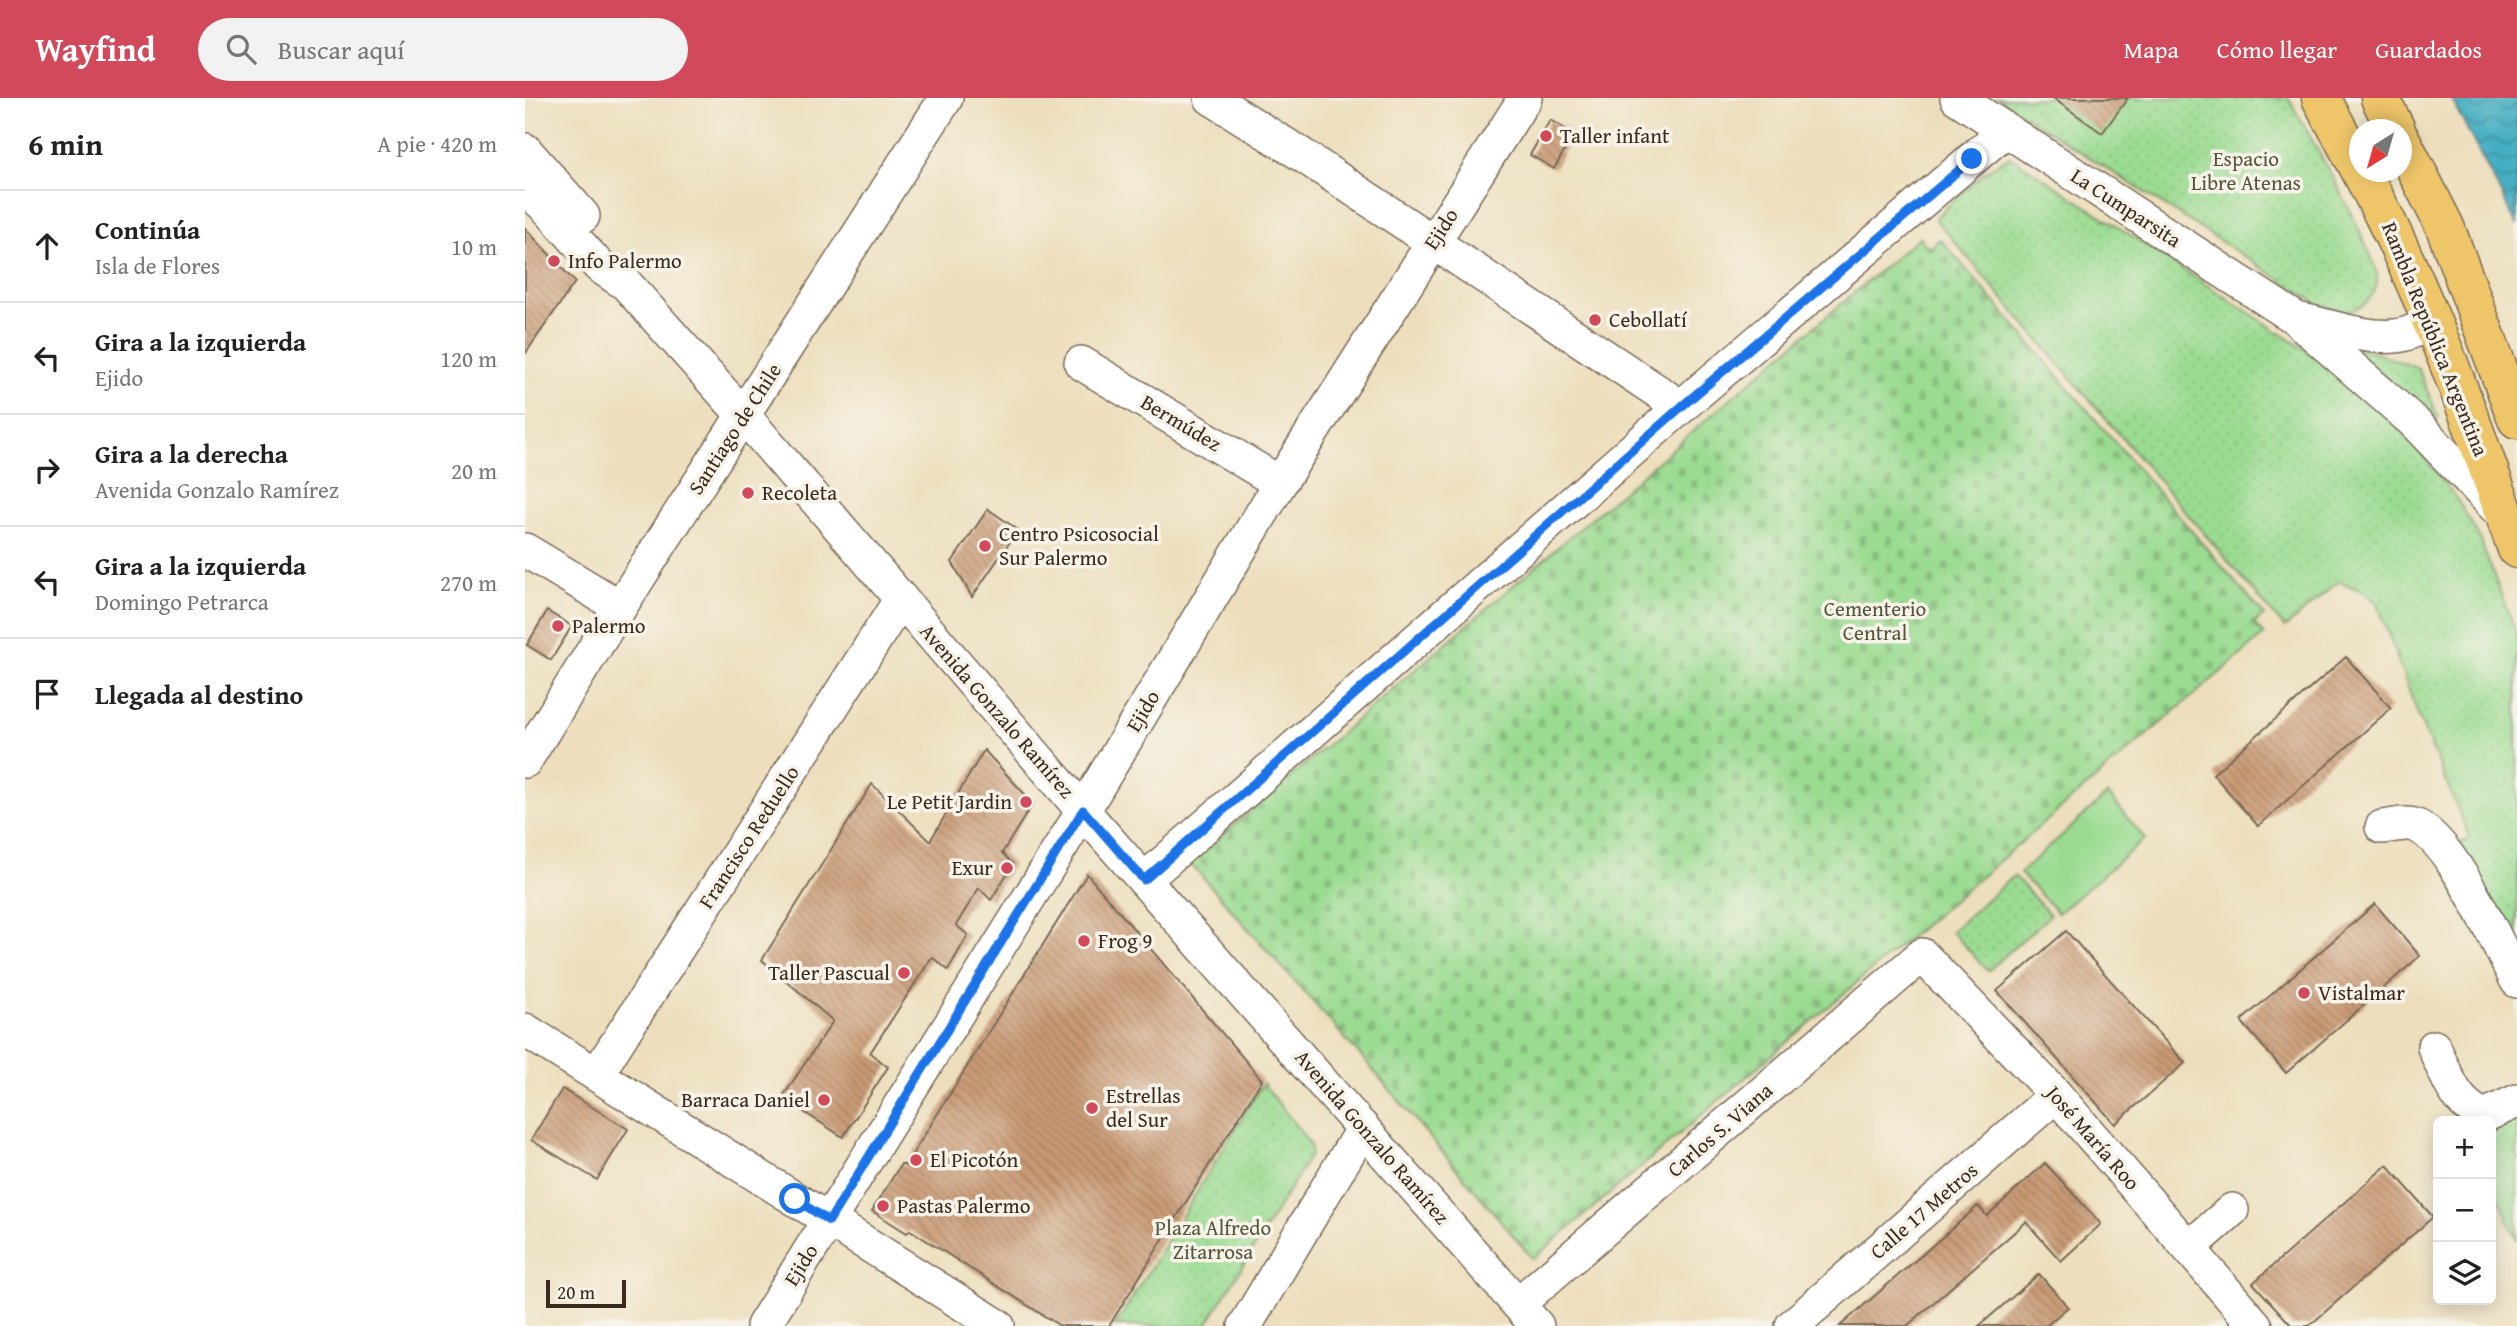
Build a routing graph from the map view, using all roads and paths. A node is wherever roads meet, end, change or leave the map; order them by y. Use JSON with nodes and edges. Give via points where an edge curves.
{"nodes":[{"id":1,"x":946,"y":98,"type":"edge"},
{"id":2,"x":1211,"y":98,"type":"edge"},
{"id":3,"x":1525,"y":98,"type":"edge"},
{"id":4,"x":1957,"y":98,"type":"edge"},
{"id":5,"x":2321,"y":98,"type":"edge"},
{"id":6,"x":2380,"y":98,"type":"edge"},
{"id":7,"x":2390,"y":119,"type":"edge"},
{"id":8,"x":2006,"y":130,"type":"junction"},
{"id":9,"x":525,"y":150,"type":"edge"},
{"id":10,"x":2349,"y":150,"type":"edge"},
{"id":11,"x":2412,"y":160,"type":"edge"},
{"id":12,"x":2366,"y":182,"type":"edge"},
{"id":13,"x":525,"y":188,"type":"edge"},
{"id":14,"x":1433,"y":241,"type":"junction"},
{"id":15,"x":626,"y":285,"type":"junction"},
{"id":16,"x":2295,"y":318,"type":"junction"},
{"id":17,"x":2431,"y":321,"type":"junction"},
{"id":18,"x":1081,"y":363,"type":"dead end"},
{"id":19,"x":1681,"y":407,"type":"junction"},
{"id":20,"x":744,"y":416,"type":"junction"},
{"id":21,"x":2517,"y":419,"type":"edge"},
{"id":22,"x":1280,"y":484,"type":"junction"},
{"id":23,"x":2511,"y":533,"type":"edge"},
{"id":24,"x":525,"y":550,"type":"edge"},
{"id":25,"x":901,"y":599,"type":"junction"},
{"id":26,"x":619,"y":607,"type":"junction"},
{"id":27,"x":525,"y":761,"type":"edge"},
{"id":28,"x":1083,"y":810,"type":"junction"},
{"id":29,"x":2382,"y":827,"type":"dead end"},
{"id":30,"x":1144,"y":880,"type":"junction"},
{"id":31,"x":1922,"y":956,"type":"joint"},
{"id":32,"x":2517,"y":981,"type":"edge"},
{"id":33,"x":525,"y":1030,"type":"edge"},
{"id":34,"x":2434,"y":1047,"type":"dead end"},
{"id":35,"x":597,"y":1074,"type":"junction"},
{"id":36,"x":2056,"y":1095,"type":"junction"},
{"id":37,"x":2517,"y":1101,"type":"edge"},
{"id":38,"x":1363,"y":1128,"type":"junction"},
{"id":39,"x":2232,"y":1210,"type":"dead end"},
{"id":40,"x":829,"y":1221,"type":"junction"},
{"id":41,"x":2189,"y":1248,"type":"junction"},
{"id":42,"x":1527,"y":1315,"type":"edge"},
{"id":43,"x":763,"y":1326,"type":"edge"},
{"id":44,"x":997,"y":1326,"type":"edge"},
{"id":45,"x":1245,"y":1326,"type":"edge"},
{"id":46,"x":1792,"y":1326,"type":"edge"},
{"id":47,"x":2256,"y":1326,"type":"edge"}],
"edges":[{"from":1,"to":20,"type":"street","name":"Santiago de Chile"},
{"from":2,"to":14,"type":"street"},
{"from":3,"to":14,"type":"street","name":"Ejido"},
{"from":4,"to":8,"type":"street","name":"La Cumparsita"},
{"from":5,"to":10,"type":"main road","name":"Rambla República Argentina"},
{"from":6,"to":7,"type":"main road"},
{"from":8,"to":16,"type":"street","name":"La Cumparsita"},
{"from":8,"to":19,"type":"street"},
{"from":9,"to":15,"type":"street","name":"Avenida Gonzalo Ramírez","via":[[616,253]]},
{"from":11,"to":21,"type":"main road","via":[[2445,227]]},
{"from":12,"to":17,"type":"main road","name":"Rambla República Argentina"},
{"from":13,"to":15,"type":"street","name":"Avenida Gonzalo Ramírez","via":[[599,266]]},
{"from":14,"to":19,"type":"street"},
{"from":14,"to":22,"type":"street","name":"Ejido"},
{"from":15,"to":20,"type":"street","name":"Avenida Gonzalo Ramírez"},
{"from":16,"to":17,"type":"street","name":"La Cumparsita","via":[[2396,336]]},
{"from":16,"to":23,"type":"street","name":"La Cumparsita","via":[[2414,422]]},
{"from":17,"to":23,"type":"main road","name":"Rambla República Argentina"},
{"from":18,"to":22,"type":"street","name":"Bermúdez"},
{"from":19,"to":30,"type":"street"},
{"from":20,"to":25,"type":"street","name":"Avenida Gonzalo Ramírez"},
{"from":20,"to":26,"type":"street","name":"Santiago de Chile"},
{"from":22,"to":28,"type":"street","name":"Ejido"},
{"from":24,"to":26,"type":"street"},
{"from":25,"to":28,"type":"street","name":"Avenida Gonzalo Ramírez"},
{"from":25,"to":35,"type":"street","name":"Francisco Reduello"},
{"from":26,"to":27,"type":"street","name":"Santiago de Chile"},
{"from":28,"to":30,"type":"street","name":"Avenida Gonzalo Ramírez"},
{"from":28,"to":40,"type":"street","name":"Ejido"},
{"from":29,"to":32,"type":"street","via":[[2409,824],[2429,833],[2468,886]]},
{"from":30,"to":38,"type":"street","name":"Avenida Gonzalo Ramírez"},
{"from":31,"to":36,"type":"street","name":"José María Roo"},
{"from":31,"to":42,"type":"street","name":"Carlos S. Viana"},
{"from":33,"to":35,"type":"street"},
{"from":34,"to":37,"type":"street","via":[[2459,1099],[2470,1110],[2484,1116]]},
{"from":35,"to":40,"type":"street"},
{"from":36,"to":41,"type":"street","name":"José María Roo"},
{"from":36,"to":46,"type":"street","name":"Calle 17 Metros"},
{"from":38,"to":42,"type":"street","name":"Avenida Gonzalo Ramírez"},
{"from":38,"to":45,"type":"street"},
{"from":39,"to":41,"type":"street"},
{"from":40,"to":43,"type":"street","name":"Ejido"},
{"from":40,"to":44,"type":"street"},
{"from":41,"to":47,"type":"street","name":"José María Roo"}]}
